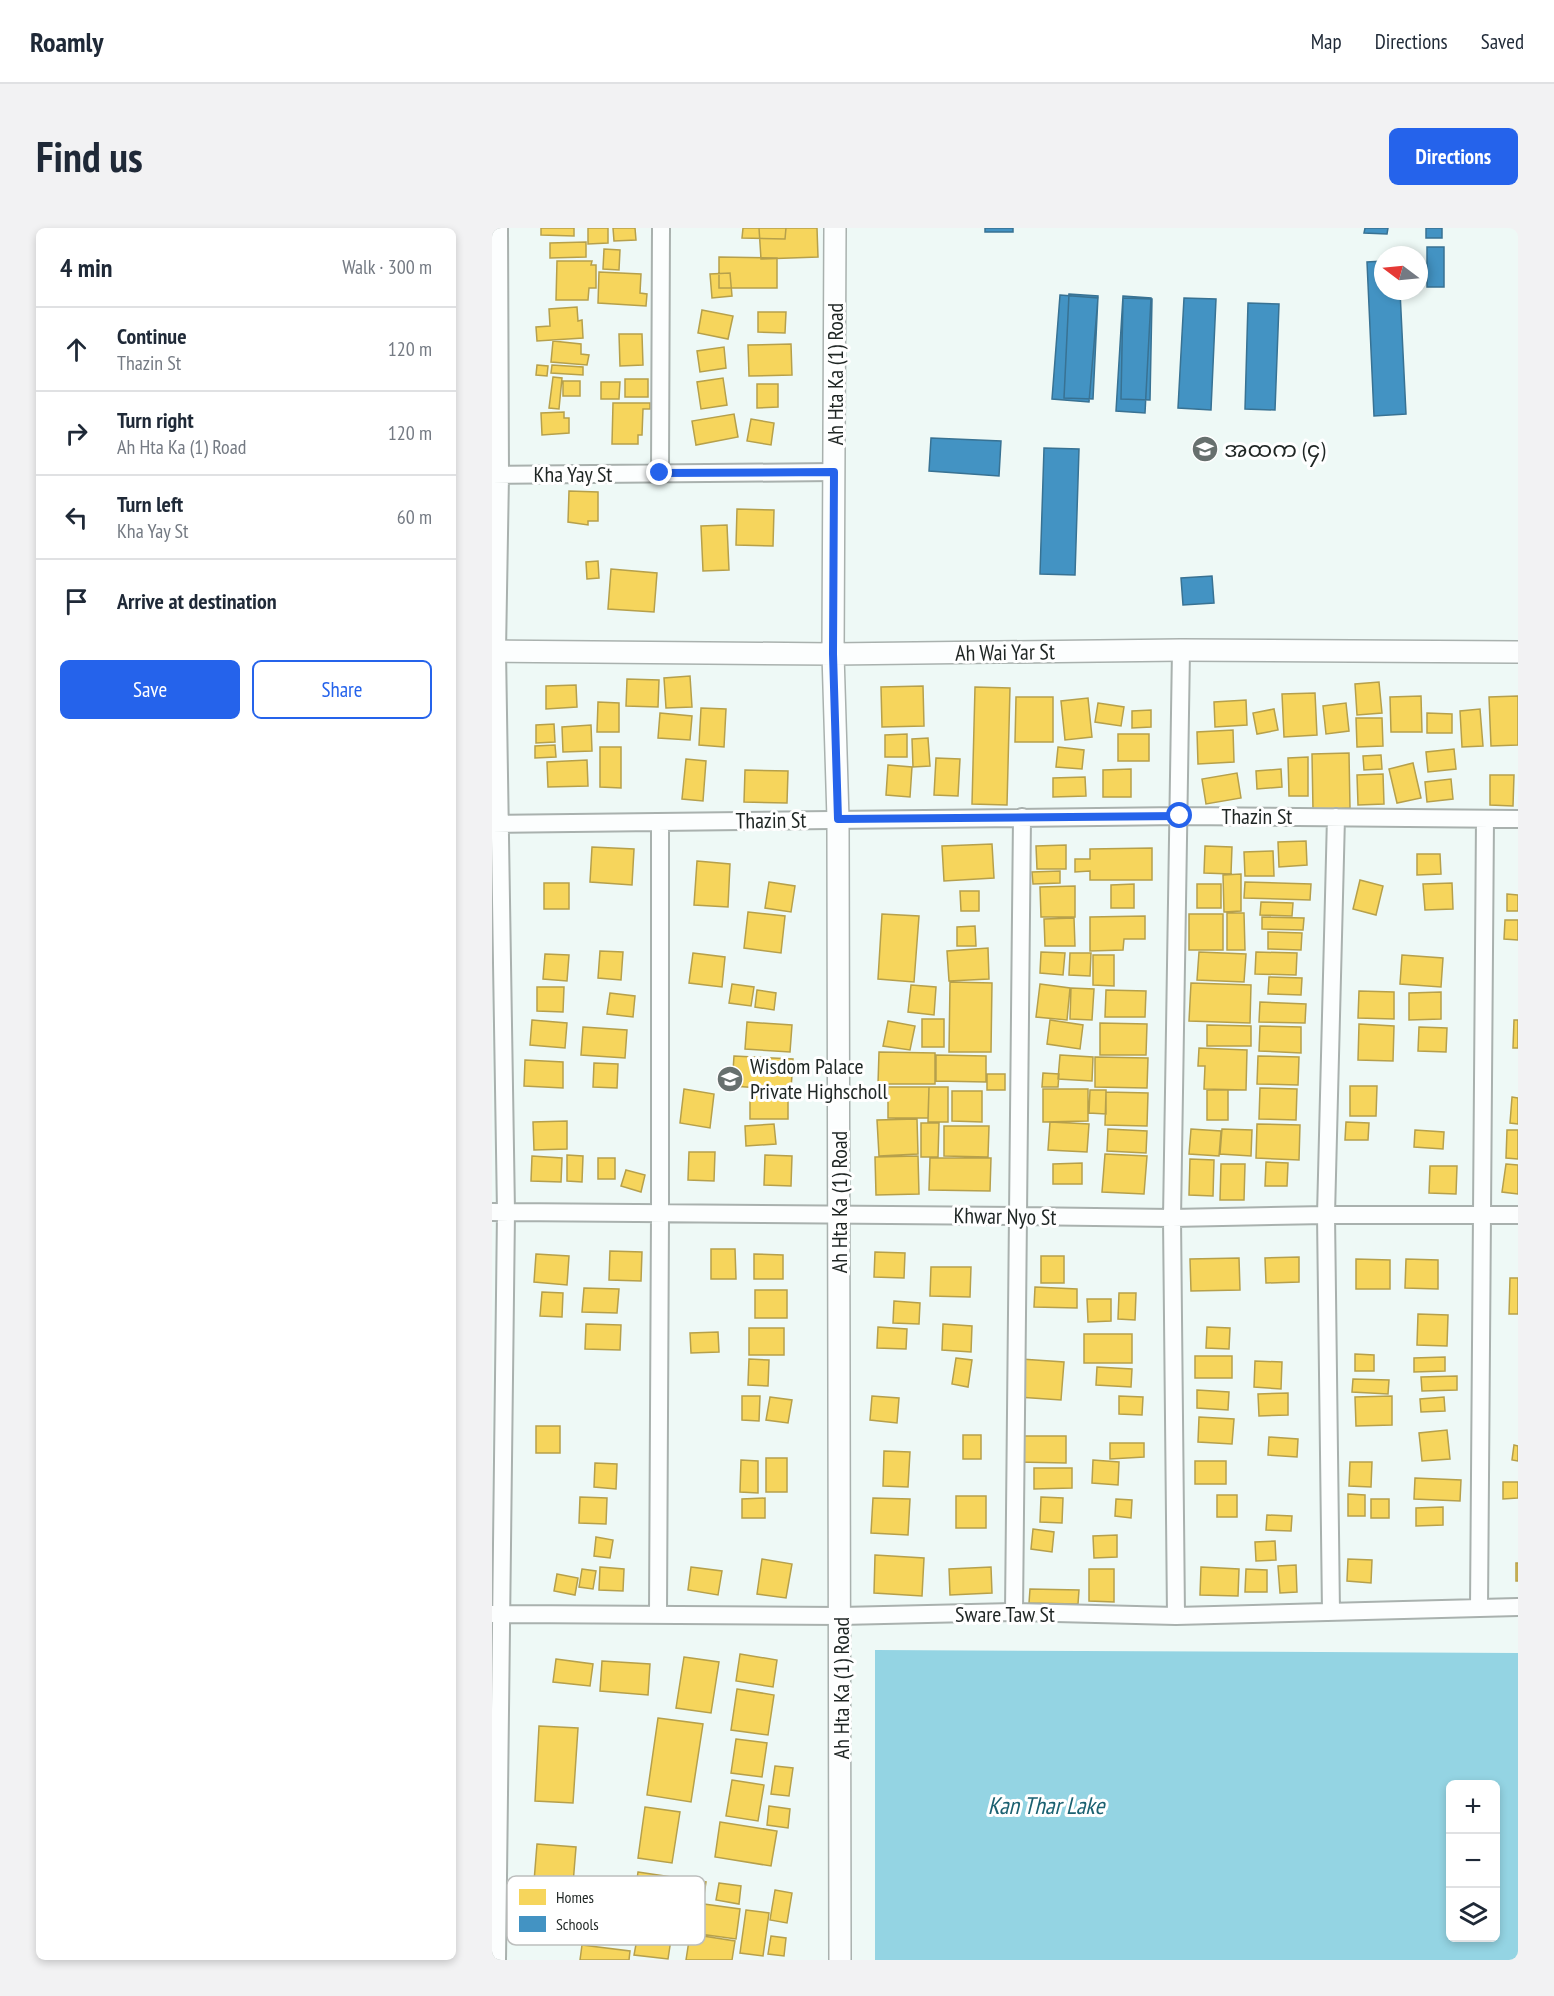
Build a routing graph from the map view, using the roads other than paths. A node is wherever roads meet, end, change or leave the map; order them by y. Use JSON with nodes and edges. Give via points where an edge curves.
{"nodes":[{"id":1,"x":499,"y":228,"type":"edge"},
{"id":2,"x":661,"y":228,"type":"edge"},
{"id":3,"x":836,"y":228,"type":"edge"},
{"id":4,"x":834,"y":472,"type":"junction"},
{"id":5,"x":660,"y":473,"type":"junction"},
{"id":6,"x":496,"y":475,"type":"edge"},
{"id":7,"x":1181,"y":650,"type":"junction"},
{"id":8,"x":495,"y":651,"type":"edge"},
{"id":9,"x":1518,"y":652,"type":"edge"},
{"id":10,"x":833,"y":654,"type":"junction"},
{"id":11,"x":1180,"y":816,"type":"junction"},
{"id":12,"x":1022,"y":817,"type":"junction"},
{"id":13,"x":1336,"y":817,"type":"junction"},
{"id":14,"x":838,"y":819,"type":"junction"},
{"id":15,"x":1485,"y":819,"type":"junction"},
{"id":16,"x":1518,"y":819,"type":"edge"},
{"id":17,"x":660,"y":822,"type":"junction"},
{"id":18,"x":496,"y":824,"type":"edge"},
{"id":19,"x":499,"y":1212,"type":"edge"},
{"id":20,"x":839,"y":1214,"type":"junction"},
{"id":21,"x":660,"y":1215,"type":"junction"},
{"id":22,"x":1018,"y":1215,"type":"junction"},
{"id":23,"x":1326,"y":1215,"type":"junction"},
{"id":24,"x":1482,"y":1215,"type":"junction"},
{"id":25,"x":1518,"y":1215,"type":"edge"},
{"id":26,"x":1172,"y":1218,"type":"junction"},
{"id":27,"x":1518,"y":1607,"type":"edge"},
{"id":28,"x":1479,"y":1608,"type":"junction"},
{"id":29,"x":1014,"y":1612,"type":"junction"},
{"id":30,"x":1331,"y":1612,"type":"junction"},
{"id":31,"x":496,"y":1614,"type":"edge"},
{"id":32,"x":658,"y":1615,"type":"junction"},
{"id":33,"x":841,"y":1616,"type":"junction"},
{"id":34,"x":1176,"y":1616,"type":"junction"},
{"id":35,"x":497,"y":1960,"type":"edge"},
{"id":36,"x":840,"y":1960,"type":"edge"}],
"edges":[{"from":1,"to":6,"type":"street"},
{"from":2,"to":5,"type":"street"},
{"from":3,"to":4,"type":"street","name":"Ah Hta Ka (1) Road"},
{"from":4,"to":5,"type":"street","name":"Kha Yay St"},
{"from":4,"to":10,"type":"street","name":"Ah Hta Ka (1) Road"},
{"from":5,"to":6,"type":"street","name":"Kha Yay St"},
{"from":6,"to":8,"type":"street"},
{"from":7,"to":9,"type":"street","name":"Ah Wai Yar St"},
{"from":7,"to":10,"type":"street","name":"Ah Wai Yar St"},
{"from":7,"to":11,"type":"street"},
{"from":8,"to":10,"type":"street","name":"Ah Wai Yar St"},
{"from":8,"to":18,"type":"street"},
{"from":10,"to":14,"type":"street","name":"Ah Hta Ka (1) Road"},
{"from":11,"to":12,"type":"street","name":"Thazin St"},
{"from":11,"to":13,"type":"street","name":"Thazin St"},
{"from":11,"to":26,"type":"street"},
{"from":12,"to":14,"type":"street","name":"Thazin St"},
{"from":12,"to":22,"type":"street"},
{"from":13,"to":15,"type":"street","name":"Thazin St"},
{"from":13,"to":23,"type":"street"},
{"from":14,"to":17,"type":"street","name":"Thazin St"},
{"from":14,"to":20,"type":"street","name":"Ah Hta Ka (1) Road"},
{"from":15,"to":16,"type":"street","name":"Thazin St"},
{"from":15,"to":24,"type":"street"},
{"from":17,"to":18,"type":"street","name":"Thazin St"},
{"from":17,"to":21,"type":"street"},
{"from":18,"to":19,"type":"street"},
{"from":19,"to":21,"type":"street","name":"Khwar Nyo St"},
{"from":19,"to":31,"type":"street"},
{"from":20,"to":21,"type":"street","name":"Khwar Nyo St"},
{"from":20,"to":22,"type":"street","name":"Khwar Nyo St"},
{"from":20,"to":33,"type":"street","name":"Ah Hta Ka (1) Road"},
{"from":21,"to":32,"type":"street"},
{"from":22,"to":26,"type":"street","name":"Khwar Nyo St"},
{"from":22,"to":29,"type":"street"},
{"from":23,"to":24,"type":"street","name":"Khwar Nyo St"},
{"from":23,"to":26,"type":"street","name":"Khwar Nyo St"},
{"from":23,"to":30,"type":"street"},
{"from":24,"to":25,"type":"street","name":"Khwar Nyo St"},
{"from":24,"to":28,"type":"street"},
{"from":26,"to":34,"type":"street"},
{"from":27,"to":28,"type":"street","name":"Sware Taw St"},
{"from":28,"to":30,"type":"street","name":"Sware Taw St"},
{"from":29,"to":33,"type":"street","name":"Sware Taw St"},
{"from":29,"to":34,"type":"street","name":"Sware Taw St"},
{"from":30,"to":34,"type":"street","name":"Sware Taw St"},
{"from":31,"to":32,"type":"street","name":"Sware Taw St"},
{"from":31,"to":35,"type":"street"},
{"from":32,"to":33,"type":"street","name":"Sware Taw St"},
{"from":33,"to":36,"type":"street","name":"Ah Hta Ka (1) Road"}]}
